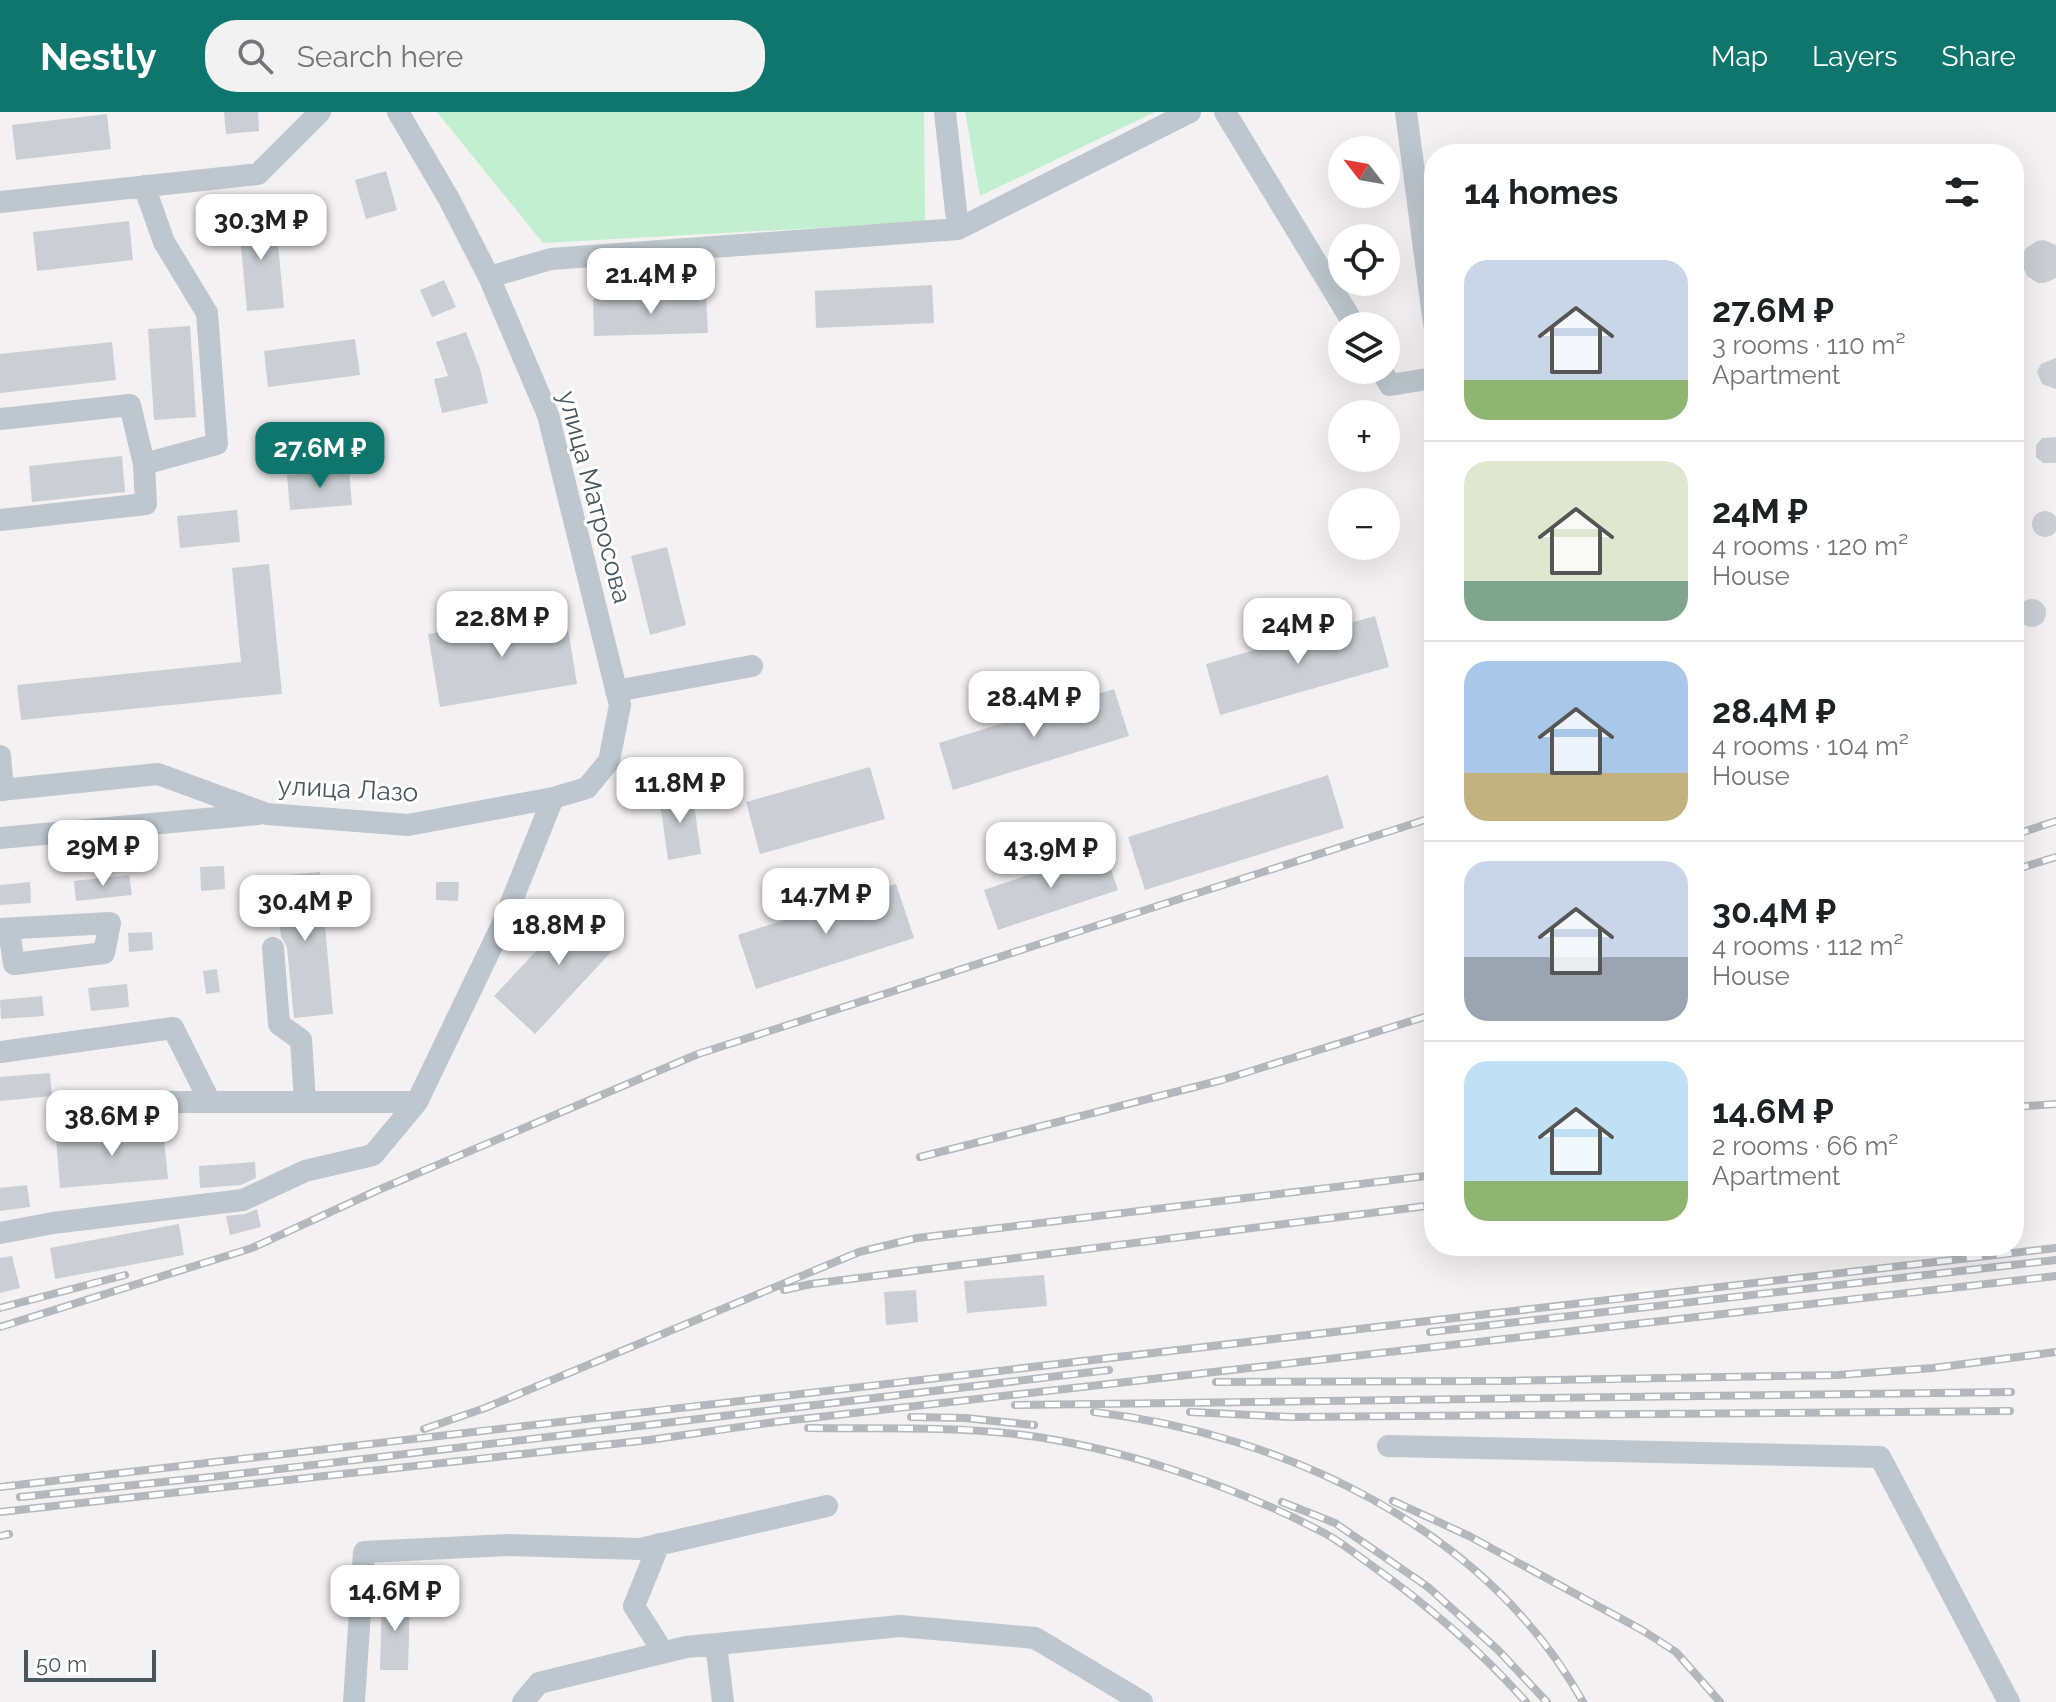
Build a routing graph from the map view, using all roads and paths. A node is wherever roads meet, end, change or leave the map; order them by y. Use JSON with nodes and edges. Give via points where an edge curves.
{"nodes":[{"id":1,"x":320,"y":112,"type":"edge"},
{"id":2,"x":398,"y":112,"type":"edge"},
{"id":3,"x":945,"y":112,"type":"edge"},
{"id":4,"x":1190,"y":112,"type":"edge"},
{"id":5,"x":1225,"y":112,"type":"edge"},
{"id":6,"x":1406,"y":112,"type":"edge"},
{"id":7,"x":144,"y":186,"type":"junction"},
{"id":8,"x":0,"y":202,"type":"edge"},
{"id":9,"x":958,"y":229,"type":"junction"},
{"id":10,"x":1424,"y":248,"type":"edge"},
{"id":11,"x":489,"y":277,"type":"junction"},
{"id":12,"x":1346,"y":312,"type":"edge"},
{"id":13,"x":1424,"y":380,"type":"edge"},
{"id":14,"x":1400,"y":383,"type":"edge"},
{"id":15,"x":0,"y":419,"type":"edge"},
{"id":16,"x":144,"y":464,"type":"junction"},
{"id":17,"x":0,"y":520,"type":"edge"},
{"id":18,"x":752,"y":666,"type":"dead end"},
{"id":19,"x":616,"y":691,"type":"junction"},
{"id":20,"x":0,"y":756,"type":"edge"},
{"id":21,"x":1,"y":790,"type":"edge"},
{"id":22,"x":553,"y":798,"type":"junction"},
{"id":23,"x":267,"y":814,"type":"junction"},
{"id":24,"x":0,"y":838,"type":"edge"},
{"id":25,"x":273,"y":948,"type":"dead end"},
{"id":26,"x":0,"y":1052,"type":"edge"},
{"id":27,"x":109,"y":1102,"type":"dead end"},
{"id":28,"x":210,"y":1102,"type":"junction"},
{"id":29,"x":305,"y":1102,"type":"junction"},
{"id":30,"x":417,"y":1102,"type":"junction"},
{"id":31,"x":0,"y":1233,"type":"edge"},
{"id":32,"x":1388,"y":1446,"type":"dead end"},
{"id":33,"x":827,"y":1506,"type":"dead end"},
{"id":34,"x":659,"y":1544,"type":"junction"},
{"id":35,"x":716,"y":1644,"type":"junction"},
{"id":36,"x":663,"y":1652,"type":"junction"},
{"id":37,"x":354,"y":1702,"type":"edge"},
{"id":38,"x":523,"y":1702,"type":"edge"},
{"id":39,"x":723,"y":1702,"type":"edge"},
{"id":40,"x":1142,"y":1702,"type":"edge"},
{"id":41,"x":2009,"y":1702,"type":"edge"}],
"edges":[{"from":1,"to":7,"type":"street","via":[[258,174]]},
{"from":2,"to":11,"type":"street","name":"улица Матросова"},
{"from":3,"to":9,"type":"street"},
{"from":4,"to":9,"type":"street"},
{"from":5,"to":12,"type":"street"},
{"from":6,"to":10,"type":"street"},
{"from":7,"to":8,"type":"street"},
{"from":7,"to":16,"type":"street","via":[[164,242],[207,313],[217,444]]},
{"from":9,"to":11,"type":"street","via":[[551,259]]},
{"from":11,"to":19,"type":"street","name":"улица Матросова","via":[[548,415]]},
{"from":13,"to":14,"type":"street"},
{"from":15,"to":16,"type":"street","via":[[130,405]]},
{"from":16,"to":17,"type":"street","via":[[146,504]]},
{"from":18,"to":19,"type":"street"},
{"from":19,"to":22,"type":"street","name":"улица Матросова","via":[[620,705],[609,761],[587,788]]},
{"from":20,"to":21,"type":"street"},
{"from":21,"to":23,"type":"street","name":"улица Лазо","via":[[158,774]]},
{"from":22,"to":23,"type":"street","name":"улица Лазо","via":[[408,825]]},
{"from":22,"to":30,"type":"street","via":[[503,923]]},
{"from":23,"to":24,"type":"street"},
{"from":25,"to":29,"type":"street","via":[[279,1024],[301,1040]]},
{"from":26,"to":28,"type":"street","via":[[173,1028]]},
{"from":27,"to":28,"type":"street"},
{"from":28,"to":29,"type":"street"},
{"from":29,"to":30,"type":"street"},
{"from":30,"to":31,"type":"street","via":[[373,1155],[305,1171],[243,1200]]},
{"from":32,"to":41,"type":"street","via":[[1880,1457]]},
{"from":33,"to":34,"type":"street"},
{"from":34,"to":36,"type":"street","via":[[634,1606]]},
{"from":34,"to":37,"type":"street","via":[[640,1549],[508,1545],[364,1552]]},
{"from":35,"to":36,"type":"street"},
{"from":35,"to":39,"type":"street"},
{"from":35,"to":40,"type":"street","via":[[900,1626],[1035,1638]]},
{"from":36,"to":38,"type":"street","via":[[539,1683]]}]}
